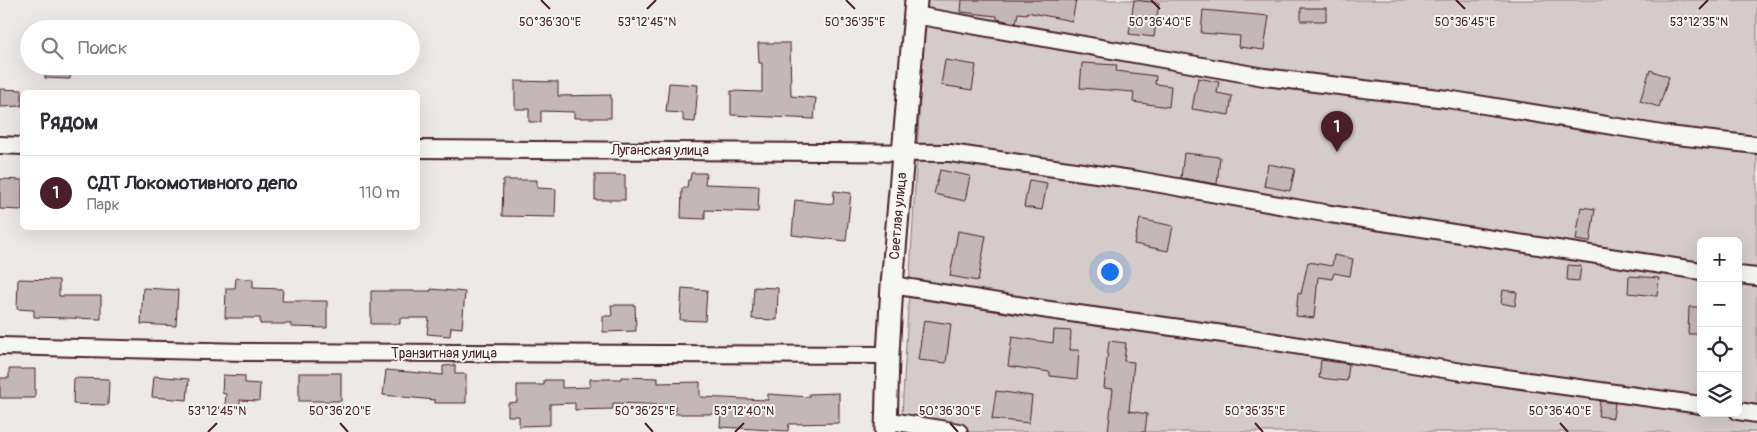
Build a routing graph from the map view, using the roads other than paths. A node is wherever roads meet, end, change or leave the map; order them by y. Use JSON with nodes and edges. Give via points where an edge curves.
{"nodes":[{"id":1,"x":916,"y":7,"type":"edge"},
{"id":2,"x":0,"y":145,"type":"edge"},
{"id":3,"x":1757,"y":145,"type":"edge"},
{"id":4,"x":20,"y":146,"type":"edge"},
{"id":5,"x":420,"y":148,"type":"edge"},
{"id":6,"x":903,"y":152,"type":"junction"},
{"id":7,"x":1697,"y":270,"type":"edge"},
{"id":8,"x":1742,"y":276,"type":"edge"},
{"id":9,"x":1757,"y":278,"type":"edge"},
{"id":10,"x":892,"y":285,"type":"junction"},
{"id":11,"x":0,"y":346,"type":"edge"},
{"id":12,"x":888,"y":355,"type":"junction"},
{"id":13,"x":1697,"y":404,"type":"edge"},
{"id":14,"x":1742,"y":412,"type":"edge"},
{"id":15,"x":1757,"y":414,"type":"edge"},
{"id":16,"x":885,"y":426,"type":"edge"},
{"id":17,"x":959,"y":432,"type":"edge"}],
"edges":[{"from":1,"to":3,"type":"street","via":[[1264,77],[1447,99],[1668,135]]},
{"from":1,"to":6,"type":"street","name":"Светлая улица"},
{"from":2,"to":4,"type":"street"},
{"from":5,"to":6,"type":"street","name":"Луганская улица"},
{"from":6,"to":7,"type":"street","name":"Луганская улица","via":[[950,153],[1138,180],[1324,213]]},
{"from":6,"to":10,"type":"street","name":"Светлая улица"},
{"from":8,"to":9,"type":"street"},
{"from":10,"to":12,"type":"street","name":"Светлая улица"},
{"from":10,"to":13,"type":"street"},
{"from":11,"to":12,"type":"street","name":"Транзитная улица","via":[[245,352]]},
{"from":12,"to":16,"type":"street","name":"Светлая улица"},
{"from":14,"to":15,"type":"street"},
{"from":16,"to":17,"type":"street"}]}
